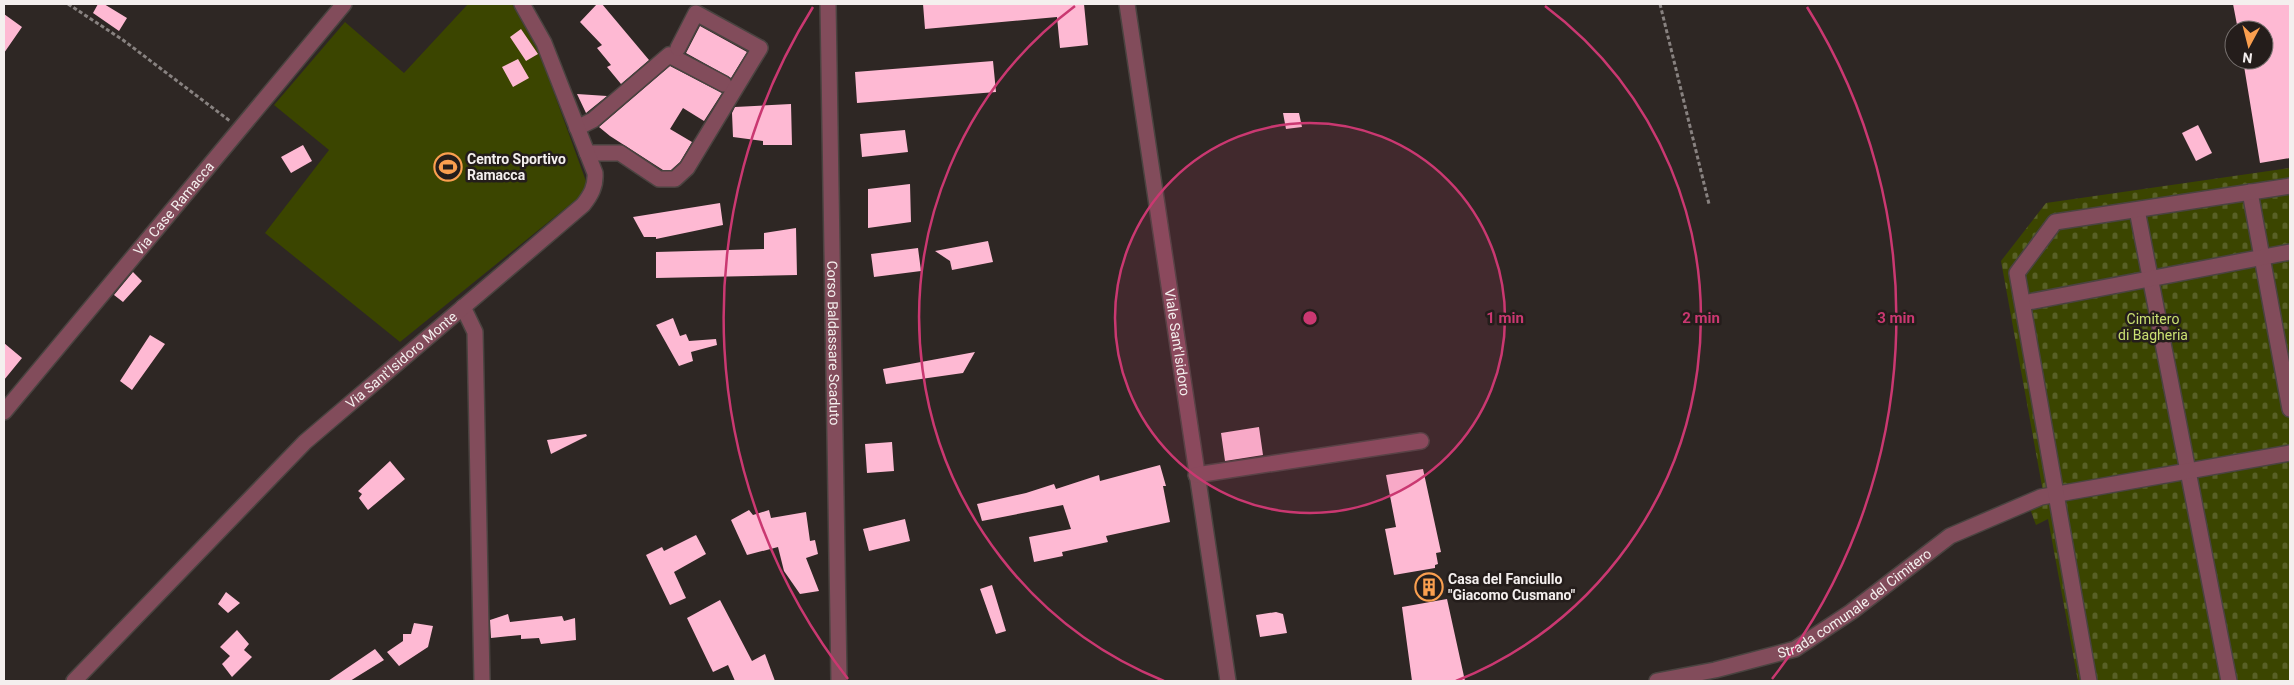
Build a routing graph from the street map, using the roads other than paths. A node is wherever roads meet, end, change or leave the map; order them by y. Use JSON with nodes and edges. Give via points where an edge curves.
{"nodes":[{"id":1,"x":344,"y":4,"type":"edge"},
{"id":2,"x":522,"y":4,"type":"edge"},
{"id":3,"x":828,"y":4,"type":"edge"},
{"id":4,"x":1127,"y":4,"type":"edge"},
{"id":5,"x":680,"y":46,"type":"dead end"},
{"id":6,"x":724,"y":84,"type":"dead end"},
{"id":7,"x":577,"y":128,"type":"junction"},
{"id":8,"x":587,"y":154,"type":"junction"},
{"id":9,"x":2290,"y":186,"type":"edge"},
{"id":10,"x":2250,"y":192,"type":"junction"},
{"id":11,"x":2137,"y":210,"type":"junction"},
{"id":12,"x":2290,"y":252,"type":"edge"},
{"id":13,"x":2262,"y":258,"type":"junction"},
{"id":14,"x":2150,"y":279,"type":"junction"},
{"id":15,"x":2023,"y":303,"type":"junction"},
{"id":16,"x":463,"y":306,"type":"junction"},
{"id":17,"x":2290,"y":409,"type":"edge"},
{"id":18,"x":4,"y":412,"type":"edge"},
{"id":19,"x":1421,"y":441,"type":"dead end"},
{"id":20,"x":2290,"y":453,"type":"edge"},
{"id":21,"x":2189,"y":471,"type":"junction"},
{"id":22,"x":1196,"y":475,"type":"junction"},
{"id":23,"x":2048,"y":495,"type":"junction"},
{"id":24,"x":74,"y":681,"type":"edge"},
{"id":25,"x":482,"y":681,"type":"edge"},
{"id":26,"x":839,"y":681,"type":"edge"},
{"id":27,"x":1228,"y":681,"type":"edge"},
{"id":28,"x":1656,"y":681,"type":"edge"},
{"id":29,"x":2089,"y":681,"type":"edge"},
{"id":30,"x":2229,"y":681,"type":"edge"}],
"edges":[{"from":1,"to":18,"type":"street","name":"Via Case Ramacca"},
{"from":2,"to":7,"type":"street","name":"Via Sant'Isidoro Monte","via":[[544,43]]},
{"from":3,"to":26,"type":"street","name":"Corso Baldassare Scaduto"},
{"from":4,"to":22,"type":"street","name":"Viale Sant'Isidoro"},
{"from":5,"to":8,"type":"street","via":[[696,13],[760,48],[688,168],[675,179],[658,179],[620,153]]},
{"from":6,"to":7,"type":"street","via":[[669,55],[593,120]]},
{"from":7,"to":8,"type":"street","name":"Via Sant'Isidoro Monte"},
{"from":8,"to":16,"type":"street","name":"Via Sant'Isidoro Monte","via":[[595,173],[595,183],[583,205]]},
{"from":9,"to":10,"type":"street"},
{"from":10,"to":11,"type":"street"},
{"from":10,"to":13,"type":"street"},
{"from":11,"to":14,"type":"street"},
{"from":11,"to":15,"type":"street","via":[[2055,222],[2017,272]]},
{"from":12,"to":13,"type":"street"},
{"from":13,"to":14,"type":"street"},
{"from":13,"to":17,"type":"street"},
{"from":14,"to":15,"type":"street"},
{"from":14,"to":21,"type":"street"},
{"from":15,"to":23,"type":"street"},
{"from":16,"to":24,"type":"street","name":"Via Sant'Isidoro Monte","via":[[305,442]]},
{"from":16,"to":25,"type":"street","via":[[475,332]]},
{"from":19,"to":22,"type":"street"},
{"from":20,"to":21,"type":"street","name":"Strada comunale del Cimitero"},
{"from":21,"to":23,"type":"street","name":"Strada comunale del Cimitero"},
{"from":21,"to":30,"type":"street"},
{"from":22,"to":27,"type":"street","name":"Viale Sant'Isidoro"},
{"from":23,"to":28,"type":"street","name":"Strada comunale del Cimitero","via":[[1950,536],[1851,612],[1795,649],[1715,670]]},
{"from":23,"to":29,"type":"street"}]}
